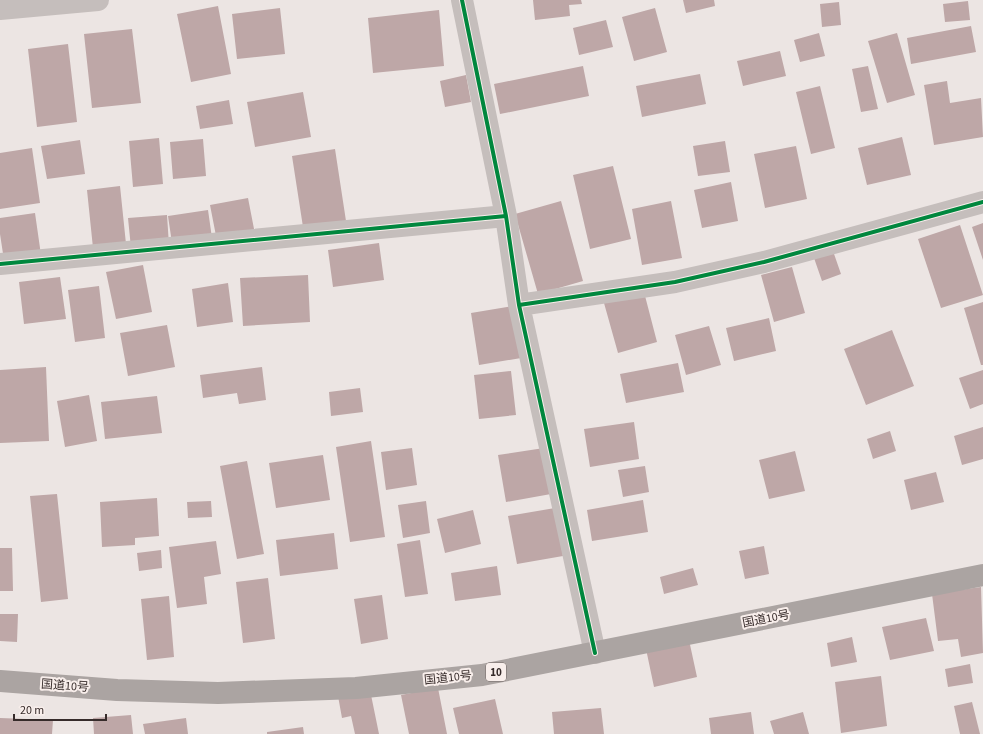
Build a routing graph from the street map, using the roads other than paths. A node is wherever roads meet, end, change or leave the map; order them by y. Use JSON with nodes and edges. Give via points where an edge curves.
{"nodes":[{"id":1,"x":98,"y":0,"type":"edge"},
{"id":2,"x":462,"y":0,"type":"edge"},
{"id":3,"x":0,"y":9,"type":"edge"},
{"id":4,"x":983,"y":202,"type":"edge"},
{"id":5,"x":506,"y":216,"type":"junction"},
{"id":6,"x":0,"y":264,"type":"edge"},
{"id":7,"x":519,"y":306,"type":"junction"},
{"id":8,"x":983,"y":575,"type":"edge"},
{"id":9,"x":595,"y":653,"type":"junction"},
{"id":10,"x":0,"y":681,"type":"edge"}],
"edges":[{"from":1,"to":3,"type":"street"},
{"from":2,"to":5,"type":"street"},
{"from":4,"to":7,"type":"street","via":[[764,262],[675,282]]},
{"from":5,"to":6,"type":"street"},
{"from":5,"to":7,"type":"street"},
{"from":7,"to":9,"type":"street"},
{"from":8,"to":9,"type":"highway","name":"国道10号","number":"10"},
{"from":9,"to":10,"type":"highway","name":"国道10号","number":"10","via":[[482,675],[356,688],[218,693],[117,690]]}]}
